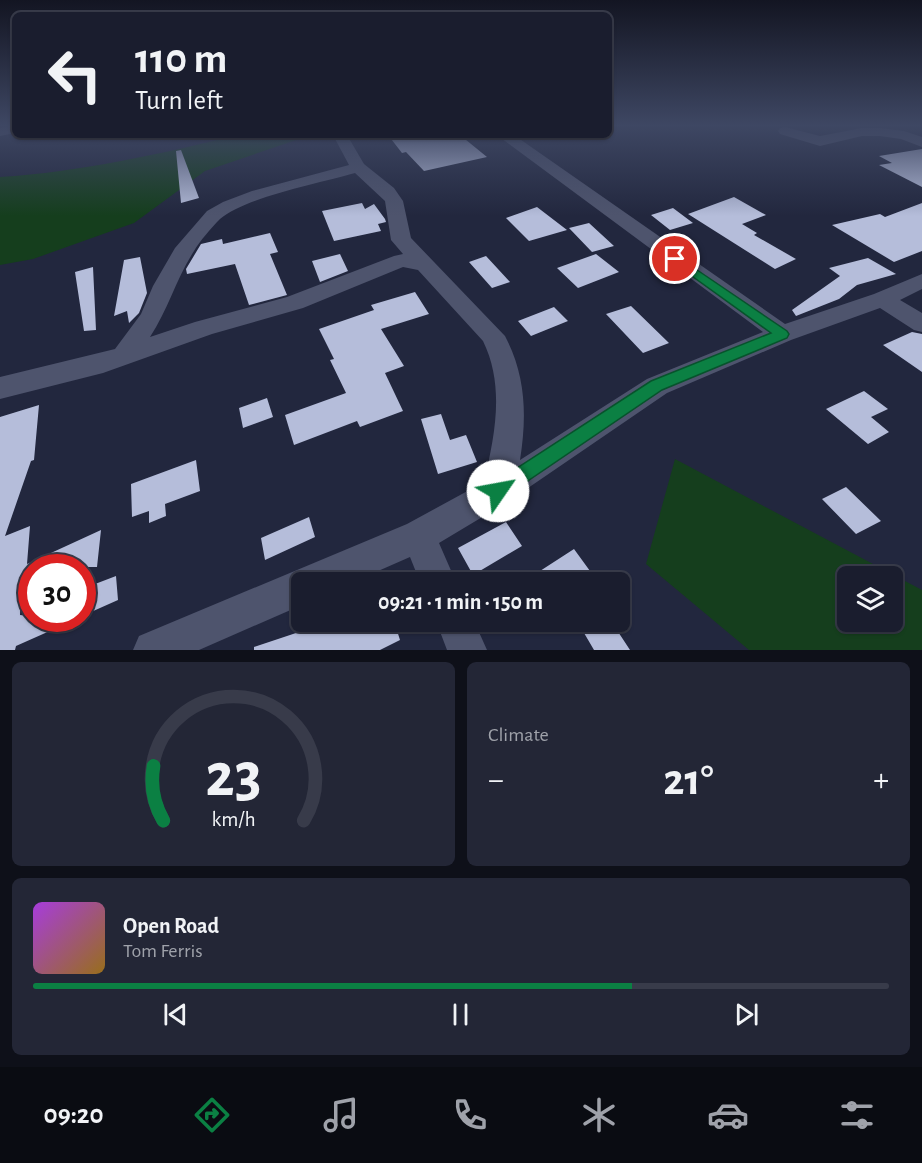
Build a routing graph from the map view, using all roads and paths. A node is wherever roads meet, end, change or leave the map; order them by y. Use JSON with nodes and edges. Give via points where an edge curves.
{"nodes":[{"id":1,"x":351,"y":155,"type":"edge"},
{"id":2,"x":532,"y":155,"type":"edge"},
{"id":3,"x":358,"y":167,"type":"junction"},
{"id":4,"x":425,"y":264,"type":"junction"},
{"id":5,"x":922,"y":281,"type":"edge"},
{"id":6,"x":882,"y":299,"type":"junction"},
{"id":7,"x":922,"y":324,"type":"edge"},
{"id":8,"x":782,"y":334,"type":"junction"},
{"id":9,"x":124,"y":356,"type":"junction"},
{"id":10,"x":0,"y":388,"type":"edge"},
{"id":11,"x":498,"y":491,"type":"junction"},
{"id":12,"x":419,"y":536,"type":"junction"},
{"id":13,"x":334,"y":572,"type":"edge"},
{"id":14,"x":434,"y":572,"type":"edge"},
{"id":15,"x":291,"y":591,"type":"edge"},
{"id":16,"x":460,"y":632,"type":"edge"},
{"id":17,"x":153,"y":650,"type":"edge"},
{"id":18,"x":467,"y":650,"type":"edge"}],
"edges":[{"from":1,"to":3,"type":"street"},
{"from":2,"to":8,"type":"street"},
{"from":3,"to":4,"type":"street","via":[[388,192],[394,201],[401,240]]},
{"from":3,"to":9,"type":"street","via":[[258,195],[214,215],[184,248],[152,316]]},
{"from":4,"to":9,"type":"street","via":[[401,260],[295,303]]},
{"from":4,"to":11,"type":"street","via":[[503,351],[511,407]]},
{"from":5,"to":6,"type":"street"},
{"from":6,"to":7,"type":"street"},
{"from":6,"to":8,"type":"street"},
{"from":8,"to":11,"type":"street","via":[[657,386]]},
{"from":9,"to":10,"type":"street"},
{"from":11,"to":12,"type":"street"},
{"from":12,"to":13,"type":"street"},
{"from":12,"to":14,"type":"street"},
{"from":15,"to":17,"type":"street"},
{"from":16,"to":18,"type":"street"}]}
